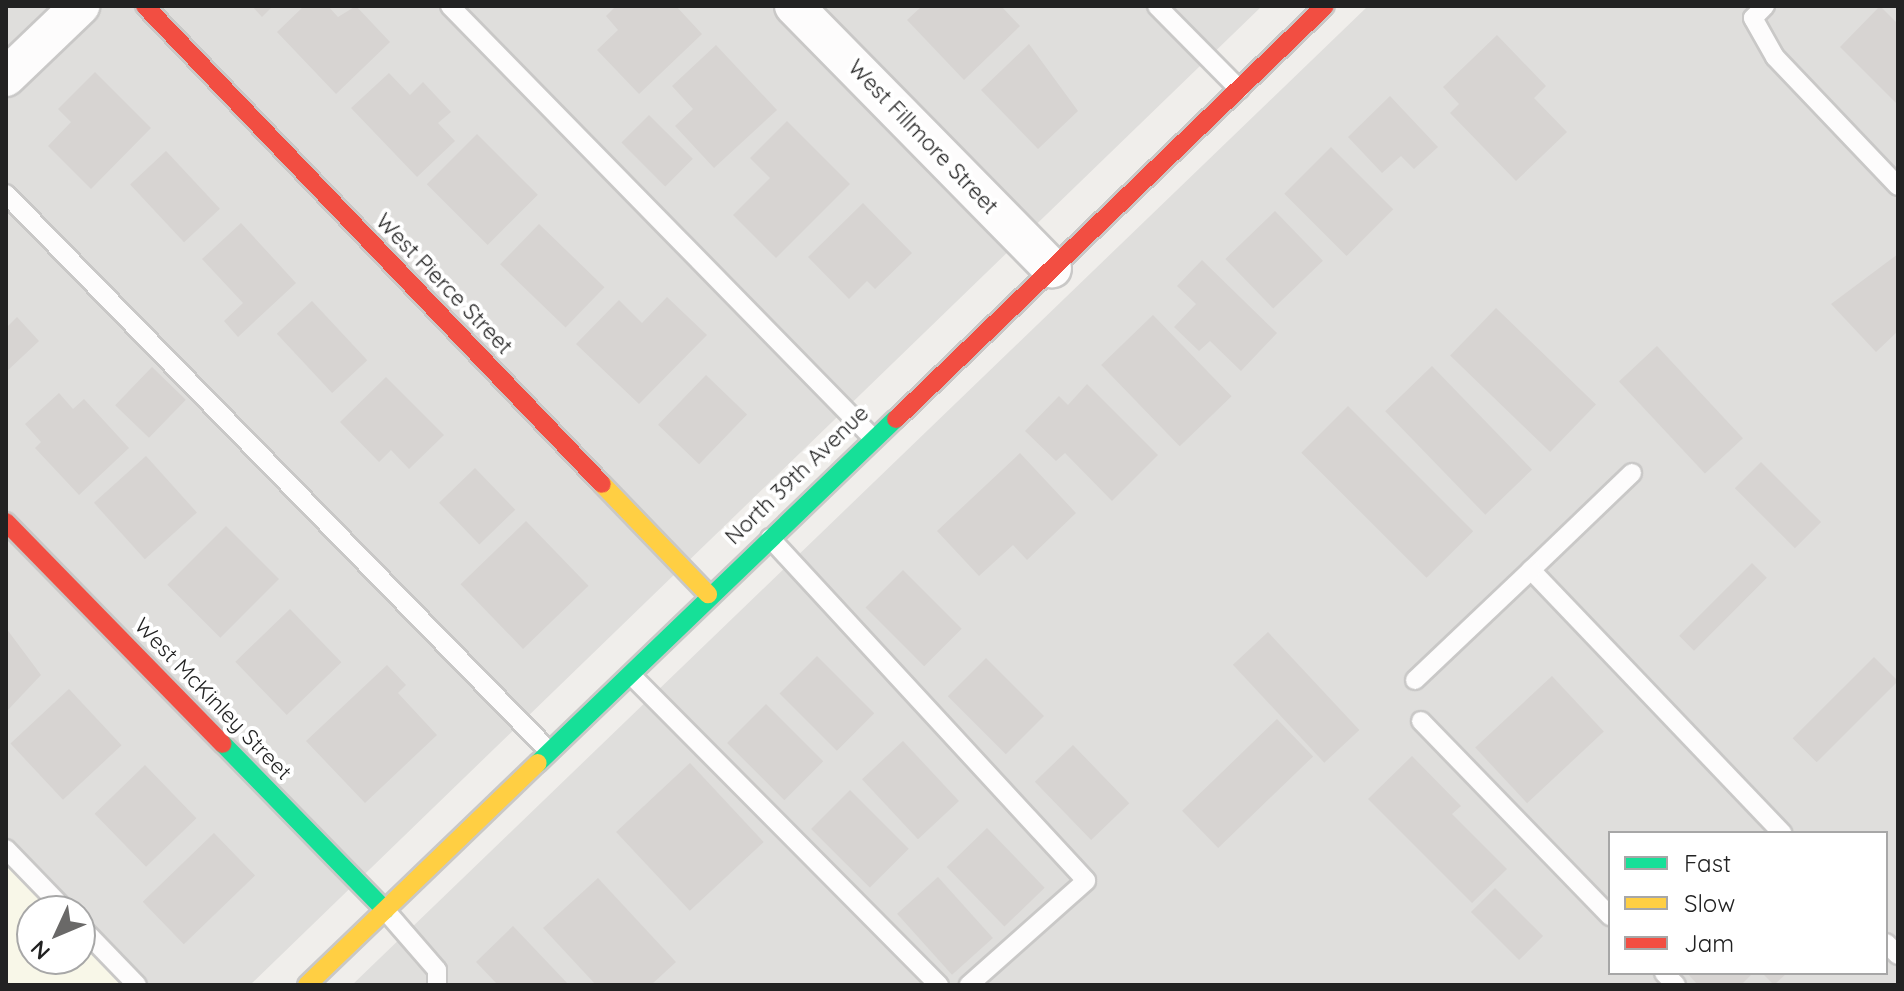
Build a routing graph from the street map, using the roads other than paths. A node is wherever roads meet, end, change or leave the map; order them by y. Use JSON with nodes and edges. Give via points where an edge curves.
{"nodes":[{"id":1,"x":80,"y":6,"type":"edge"},
{"id":2,"x":145,"y":6,"type":"edge"},
{"id":3,"x":450,"y":6,"type":"edge"},
{"id":4,"x":794,"y":6,"type":"edge"},
{"id":5,"x":1157,"y":6,"type":"edge"},
{"id":6,"x":1325,"y":6,"type":"edge"},
{"id":7,"x":1765,"y":6,"type":"edge"},
{"id":8,"x":6,"y":77,"type":"edge"},
{"id":9,"x":1239,"y":89,"type":"junction"},
{"id":10,"x":1898,"y":186,"type":"edge"},
{"id":11,"x":6,"y":194,"type":"edge"},
{"id":12,"x":1052,"y":269,"type":"junction"},
{"id":13,"x":871,"y":436,"type":"junction"},
{"id":14,"x":1632,"y":473,"type":"dead end"},
{"id":15,"x":6,"y":522,"type":"edge"},
{"id":16,"x":768,"y":536,"type":"junction"},
{"id":17,"x":1531,"y":570,"type":"junction"},
{"id":18,"x":708,"y":594,"type":"junction"},
{"id":19,"x":628,"y":672,"type":"junction"},
{"id":20,"x":1415,"y":680,"type":"dead end"},
{"id":21,"x":1421,"y":721,"type":"dead end"},
{"id":22,"x":549,"y":751,"type":"junction"},
{"id":23,"x":1780,"y":831,"type":"edge"},
{"id":24,"x":6,"y":849,"type":"edge"},
{"id":25,"x":51,"y":895,"type":"edge"},
{"id":26,"x":385,"y":910,"type":"junction"},
{"id":27,"x":1608,"y":914,"type":"edge"},
{"id":28,"x":96,"y":943,"type":"edge"},
{"id":29,"x":137,"y":985,"type":"edge"},
{"id":30,"x":307,"y":985,"type":"edge"},
{"id":31,"x":437,"y":985,"type":"edge"},
{"id":32,"x":939,"y":985,"type":"edge"},
{"id":33,"x":969,"y":985,"type":"edge"}],
"edges":[{"from":1,"to":8,"type":"street"},
{"from":2,"to":18,"type":"street","name":"West Pierce Street"},
{"from":3,"to":13,"type":"lane"},
{"from":4,"to":12,"type":"street","name":"West Fillmore Street"},
{"from":5,"to":9,"type":"lane"},
{"from":6,"to":9,"type":"street","name":"North 39th Avenue"},
{"from":7,"to":10,"type":"lane","via":[[1753,18],[1775,57]]},
{"from":9,"to":12,"type":"street","name":"North 39th Avenue"},
{"from":11,"to":22,"type":"lane"},
{"from":12,"to":13,"type":"street","name":"North 39th Avenue"},
{"from":13,"to":16,"type":"street","name":"North 39th Avenue"},
{"from":14,"to":17,"type":"lane"},
{"from":15,"to":26,"type":"street","name":"West McKinley Street"},
{"from":16,"to":18,"type":"street","name":"North 39th Avenue"},
{"from":16,"to":33,"type":"lane","via":[[1086,881]]},
{"from":17,"to":20,"type":"lane"},
{"from":17,"to":23,"type":"lane"},
{"from":18,"to":19,"type":"street","name":"North 39th Avenue"},
{"from":19,"to":22,"type":"street","name":"North 39th Avenue"},
{"from":19,"to":32,"type":"lane"},
{"from":21,"to":27,"type":"lane"},
{"from":22,"to":26,"type":"street","name":"North 39th Avenue"},
{"from":24,"to":25,"type":"lane"},
{"from":26,"to":30,"type":"street","name":"North 39th Avenue"},
{"from":26,"to":31,"type":"lane","via":[[437,970]]},
{"from":28,"to":29,"type":"lane"}]}
